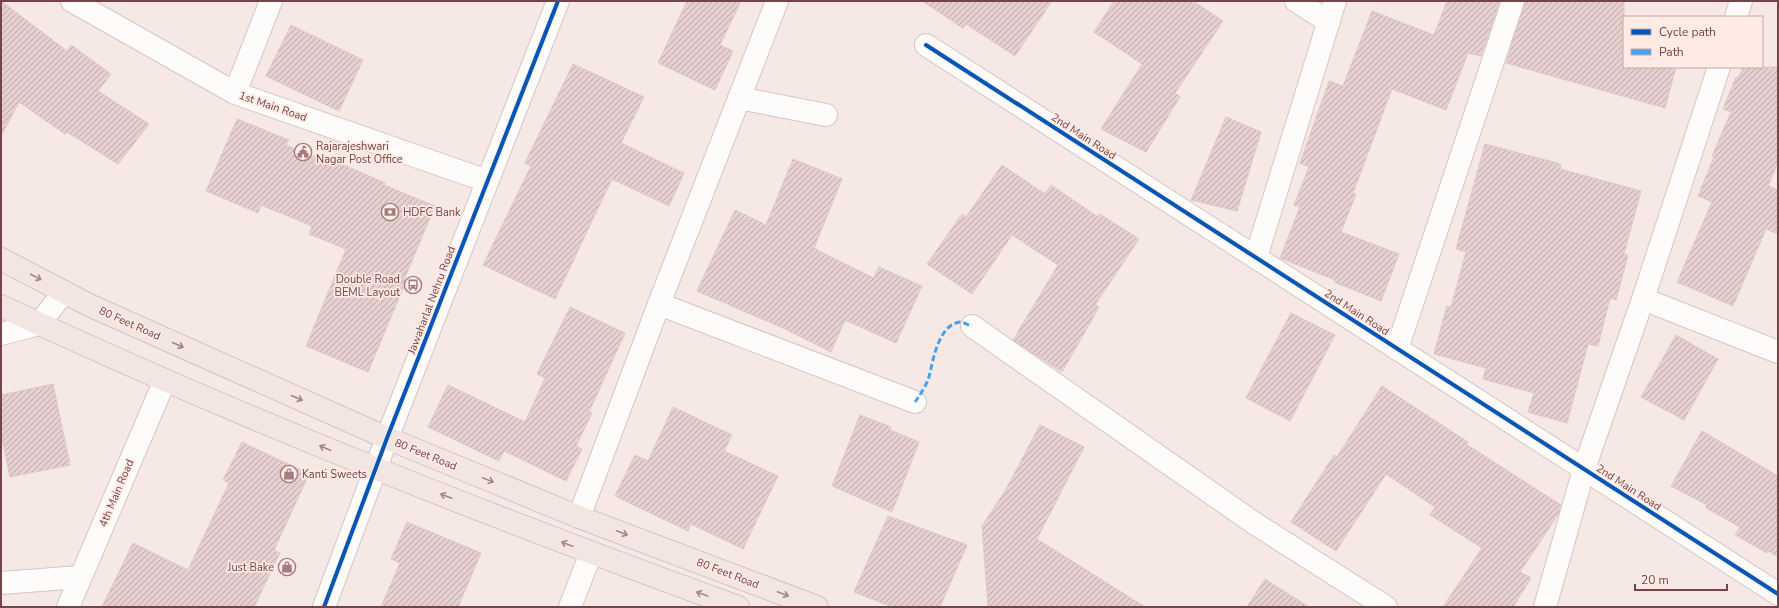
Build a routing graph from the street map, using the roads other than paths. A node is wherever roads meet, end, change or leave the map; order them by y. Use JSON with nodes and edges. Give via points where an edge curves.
{"nodes":[{"id":1,"x":72,"y":1,"type":"edge"},
{"id":2,"x":271,"y":1,"type":"edge"},
{"id":3,"x":558,"y":1,"type":"edge"},
{"id":4,"x":777,"y":1,"type":"edge"},
{"id":5,"x":1296,"y":1,"type":"edge"},
{"id":6,"x":1335,"y":1,"type":"edge"},
{"id":7,"x":1514,"y":1,"type":"edge"},
{"id":8,"x":1741,"y":1,"type":"edge"},
{"id":9,"x":1736,"y":16,"type":"edge"},
{"id":10,"x":1329,"y":22,"type":"junction"},
{"id":11,"x":926,"y":45,"type":"dead end"},
{"id":12,"x":1719,"y":68,"type":"edge"},
{"id":13,"x":235,"y":93,"type":"junction"},
{"id":14,"x":739,"y":98,"type":"junction"},
{"id":15,"x":826,"y":115,"type":"dead end"},
{"id":16,"x":487,"y":182,"type":"junction"},
{"id":17,"x":1256,"y":257,"type":"junction"},
{"id":18,"x":1,"y":259,"type":"edge"},
{"id":19,"x":64,"y":292,"type":"junction"},
{"id":20,"x":1643,"y":299,"type":"junction"},
{"id":21,"x":659,"y":304,"type":"junction"},
{"id":22,"x":1,"y":306,"type":"edge"},
{"id":23,"x":38,"y":324,"type":"junction"},
{"id":24,"x":972,"y":326,"type":"dead end"},
{"id":25,"x":1,"y":334,"type":"edge"},
{"id":26,"x":1397,"y":349,"type":"junction"},
{"id":27,"x":1778,"y":352,"type":"edge"},
{"id":28,"x":165,"y":380,"type":"junction"},
{"id":29,"x":915,"y":402,"type":"dead end"},
{"id":30,"x":387,"y":438,"type":"junction"},
{"id":31,"x":1584,"y":469,"type":"junction"},
{"id":32,"x":376,"y":470,"type":"junction"},
{"id":33,"x":579,"y":517,"type":"junction"},
{"id":34,"x":591,"y":553,"type":"junction"},
{"id":35,"x":80,"y":577,"type":"junction"},
{"id":36,"x":1,"y":583,"type":"edge"},
{"id":37,"x":1778,"y":594,"type":"edge"},
{"id":38,"x":68,"y":607,"type":"edge"},
{"id":39,"x":324,"y":607,"type":"edge"},
{"id":40,"x":570,"y":607,"type":"edge"},
{"id":41,"x":738,"y":607,"type":"edge"},
{"id":42,"x":817,"y":607,"type":"edge"},
{"id":43,"x":1386,"y":607,"type":"edge"},
{"id":44,"x":1545,"y":607,"type":"edge"}],
"edges":[{"from":1,"to":13,"type":"street","name":"1st Main Road"},
{"from":2,"to":13,"type":"street"},
{"from":3,"to":16,"type":"street","name":"Jawaharlal Nehru Road"},
{"from":4,"to":14,"type":"street"},
{"from":5,"to":10,"type":"street"},
{"from":6,"to":10,"type":"street"},
{"from":7,"to":26,"type":"street"},
{"from":8,"to":9,"type":"street"},
{"from":10,"to":17,"type":"street"},
{"from":11,"to":17,"type":"street","name":"2nd Main Road"},
{"from":12,"to":20,"type":"street"},
{"from":13,"to":16,"type":"street","name":"1st Main Road"},
{"from":14,"to":15,"type":"street"},
{"from":14,"to":21,"type":"street"},
{"from":16,"to":30,"type":"street","name":"Jawaharlal Nehru Road"},
{"from":17,"to":26,"type":"street","name":"2nd Main Road"},
{"from":18,"to":19,"type":"main road","name":"80 Feet Road","one_way":true},
{"from":19,"to":23,"type":"street"},
{"from":19,"to":30,"type":"main road","name":"80 Feet Road","one_way":true},
{"from":20,"to":27,"type":"street"},
{"from":20,"to":31,"type":"street"},
{"from":21,"to":29,"type":"street"},
{"from":21,"to":33,"type":"street"},
{"from":22,"to":23,"type":"main road"},
{"from":23,"to":25,"type":"street"},
{"from":23,"to":28,"type":"main road"},
{"from":24,"to":43,"type":"street","via":[[1254,523]]},
{"from":26,"to":31,"type":"street","name":"2nd Main Road"},
{"from":32,"to":28,"type":"main road","one_way":true},
{"from":28,"to":35,"type":"street","name":"4th Main Road"},
{"from":30,"to":32,"type":"street","name":"Jawaharlal Nehru Road"},
{"from":30,"to":33,"type":"main road","name":"80 Feet Road","one_way":true},
{"from":31,"to":37,"type":"street","name":"2nd Main Road"},
{"from":31,"to":44,"type":"street"},
{"from":34,"to":32,"type":"main road","one_way":true},
{"from":32,"to":39,"type":"street","name":"Jawaharlal Nehru Road"},
{"from":33,"to":42,"type":"main road","name":"80 Feet Road","one_way":true},
{"from":34,"to":40,"type":"street"},
{"from":41,"to":34,"type":"main road","one_way":true},
{"from":35,"to":36,"type":"street"},
{"from":35,"to":38,"type":"street","name":"4th Main Road"}]}
